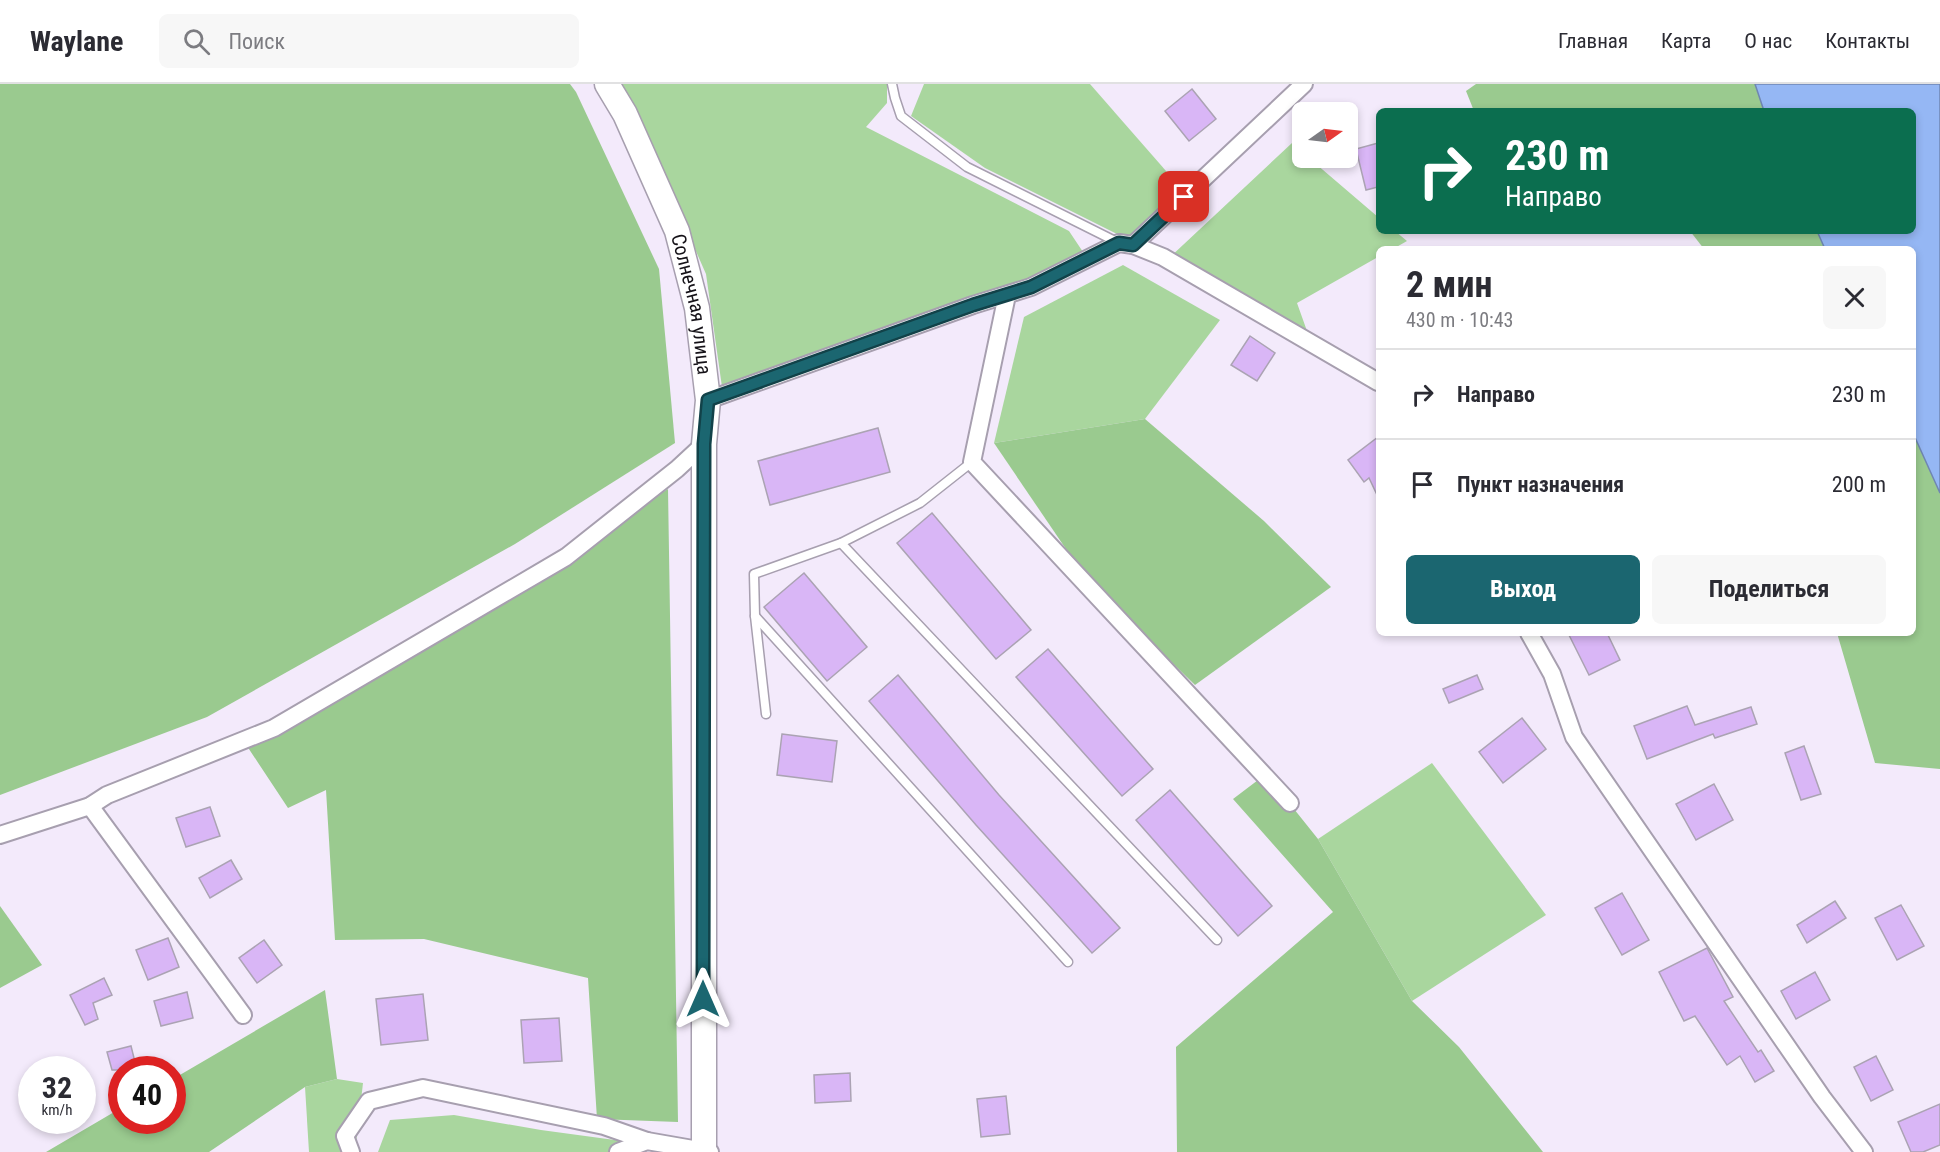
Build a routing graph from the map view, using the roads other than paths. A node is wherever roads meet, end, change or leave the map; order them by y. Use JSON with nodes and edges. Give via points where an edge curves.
{"nodes":[{"id":1,"x":607,"y":84,"type":"edge"},
{"id":2,"x":892,"y":84,"type":"edge"},
{"id":3,"x":1304,"y":84,"type":"edge"},
{"id":4,"x":1126,"y":244,"type":"junction"},
{"id":5,"x":1007,"y":295,"type":"junction"},
{"id":6,"x":1376,"y":381,"type":"edge"},
{"id":7,"x":708,"y":400,"type":"junction"},
{"id":8,"x":704,"y":444,"type":"junction"},
{"id":9,"x":972,"y":462,"type":"junction"},
{"id":10,"x":841,"y":543,"type":"junction"},
{"id":11,"x":755,"y":616,"type":"junction"},
{"id":12,"x":1531,"y":636,"type":"edge"},
{"id":13,"x":766,"y":714,"type":"dead end"},
{"id":14,"x":1290,"y":803,"type":"dead end"},
{"id":15,"x":90,"y":806,"type":"junction"},
{"id":16,"x":0,"y":836,"type":"edge"},
{"id":17,"x":1217,"y":940,"type":"dead end"},
{"id":18,"x":1068,"y":962,"type":"dead end"},
{"id":19,"x":243,"y":1015,"type":"dead end"},
{"id":20,"x":647,"y":1140,"type":"junction"},
{"id":21,"x":351,"y":1152,"type":"edge"},
{"id":22,"x":618,"y":1152,"type":"edge"},
{"id":23,"x":704,"y":1152,"type":"edge"},
{"id":24,"x":710,"y":1152,"type":"edge"},
{"id":25,"x":1864,"y":1152,"type":"edge"}],
"edges":[{"from":1,"to":7,"type":"street","name":"Солнечная улица","via":[[625,114],[676,231],[697,308]]},
{"from":2,"to":4,"type":"lane","via":[[901,116],[967,167]]},
{"from":3,"to":4,"type":"street"},
{"from":4,"to":5,"type":"street"},
{"from":4,"to":6,"type":"street","via":[[1163,257]]},
{"from":5,"to":7,"type":"street"},
{"from":5,"to":9,"type":"street"},
{"from":7,"to":8,"type":"street","name":"Солнечная улица"},
{"from":8,"to":15,"type":"street","via":[[566,557],[274,728],[107,795]]},
{"from":8,"to":23,"type":"street","name":"Солнечная улица"},
{"from":9,"to":10,"type":"lane","via":[[921,503]]},
{"from":9,"to":14,"type":"street"},
{"from":10,"to":11,"type":"lane","via":[[753,574]]},
{"from":10,"to":17,"type":"lane"},
{"from":11,"to":13,"type":"lane"},
{"from":11,"to":18,"type":"lane"},
{"from":12,"to":25,"type":"street","via":[[1552,674],[1574,737]]},
{"from":15,"to":16,"type":"street"},
{"from":15,"to":19,"type":"street"},
{"from":20,"to":21,"type":"street","via":[[604,1126],[423,1088],[369,1101],[345,1136]]},
{"from":20,"to":22,"type":"street"},
{"from":20,"to":23,"type":"street"},
{"from":23,"to":24,"type":"street"}]}
